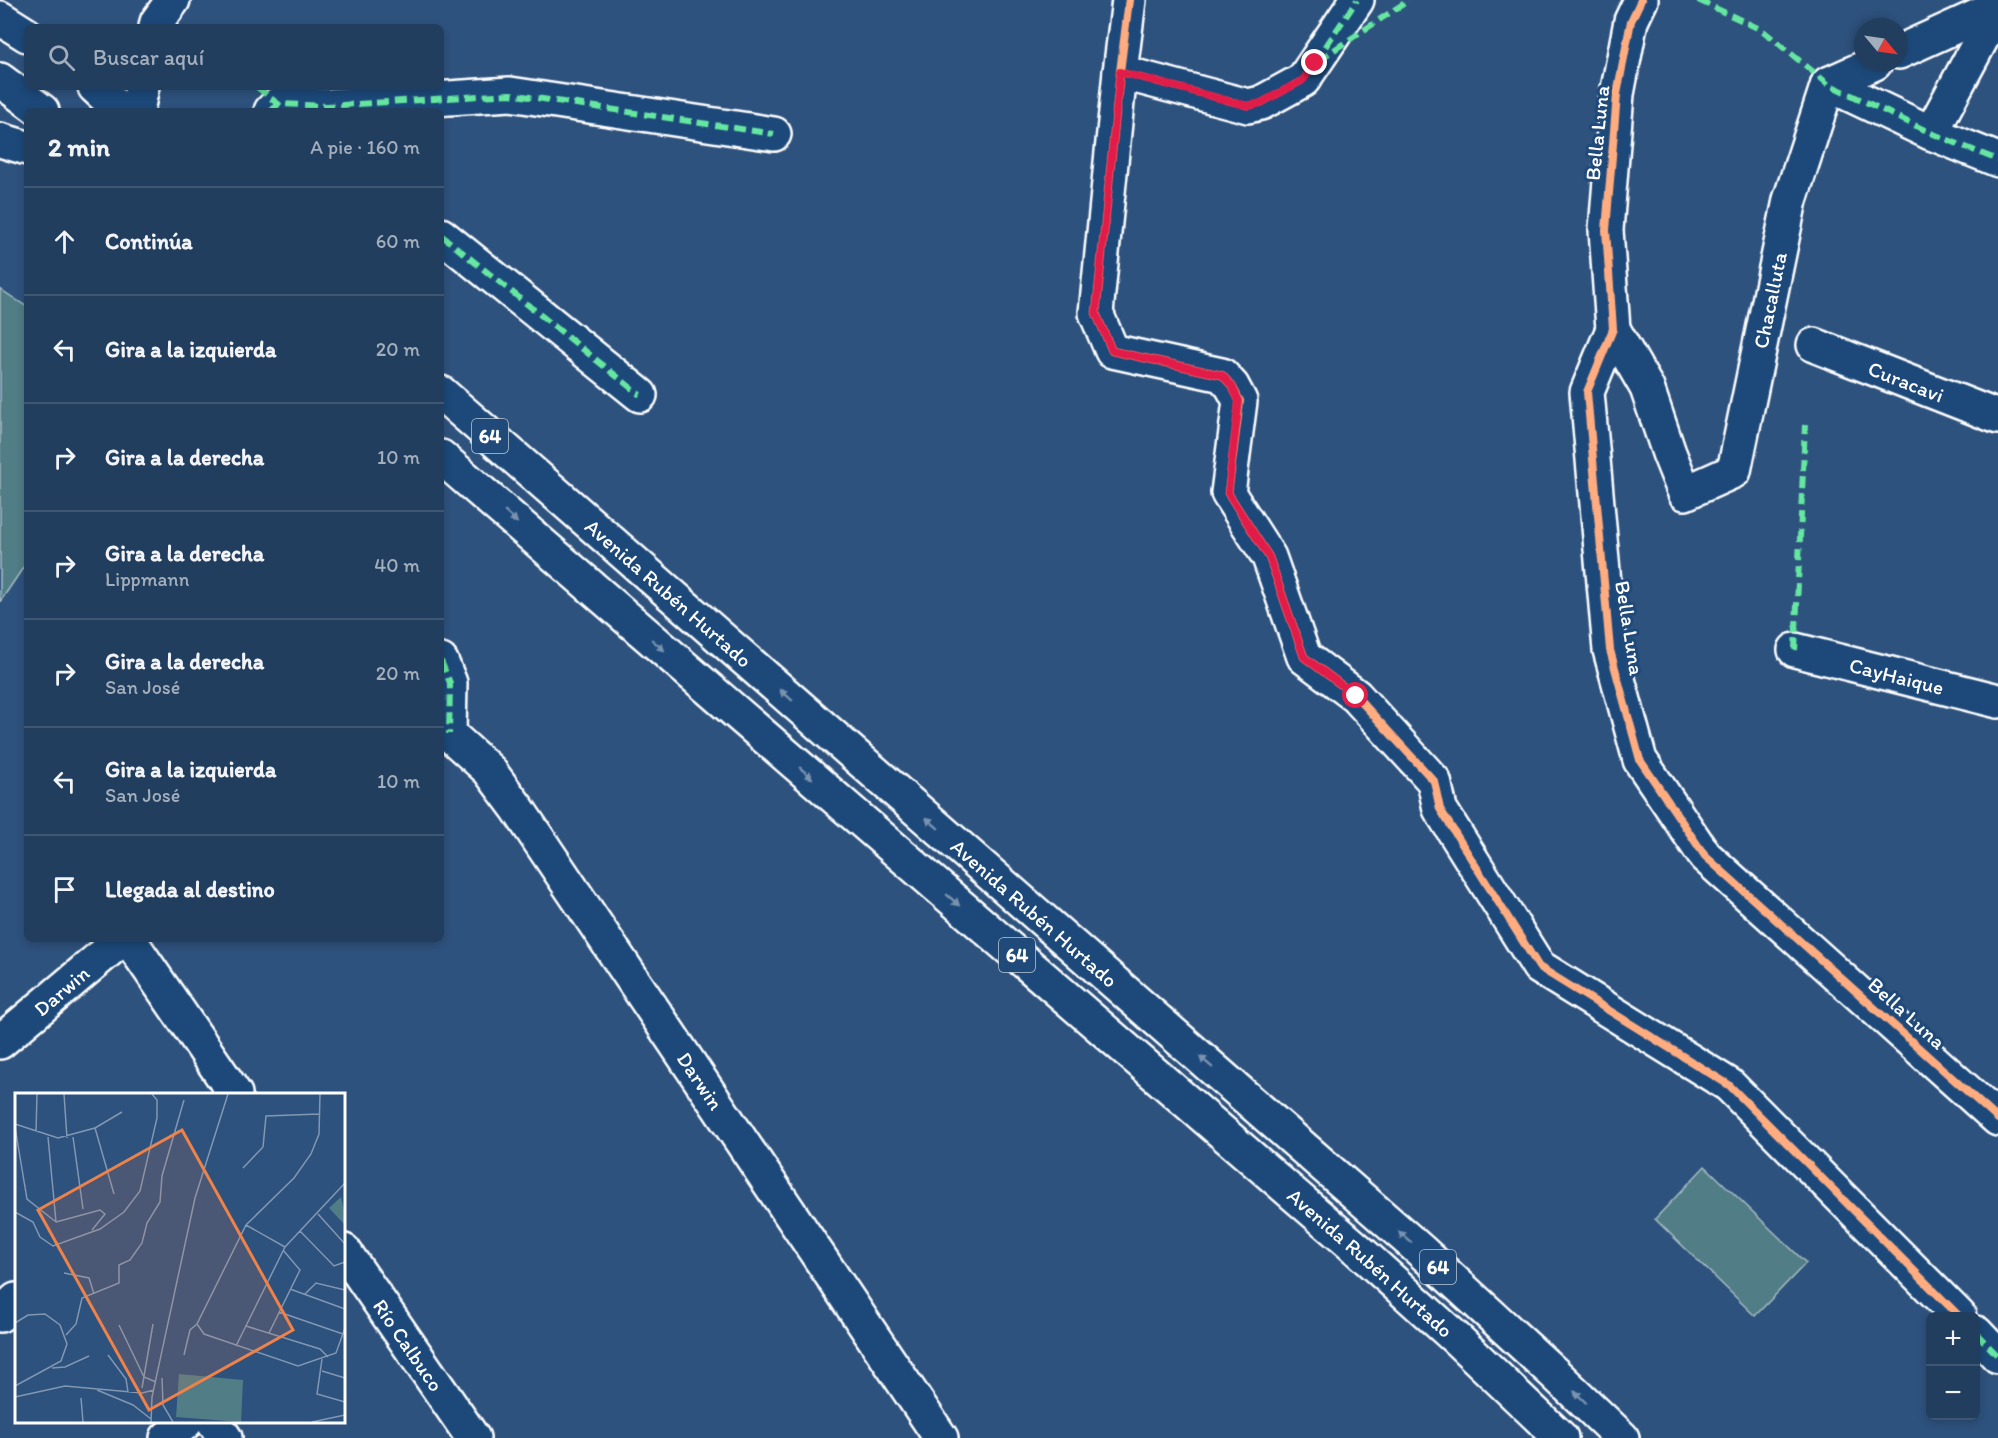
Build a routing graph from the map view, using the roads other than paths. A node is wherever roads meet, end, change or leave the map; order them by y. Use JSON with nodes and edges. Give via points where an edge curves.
{"nodes":[{"id":1,"x":173,"y":0,"type":"edge"},
{"id":2,"x":1129,"y":0,"type":"edge"},
{"id":3,"x":1357,"y":0,"type":"edge"},
{"id":4,"x":1641,"y":0,"type":"edge"},
{"id":5,"x":1998,"y":8,"type":"edge"},
{"id":6,"x":0,"y":18,"type":"edge"},
{"id":7,"x":157,"y":24,"type":"edge"},
{"id":8,"x":24,"y":33,"type":"edge"},
{"id":9,"x":1908,"y":48,"type":"edge"},
{"id":10,"x":1120,"y":72,"type":"junction"},
{"id":11,"x":1855,"y":72,"type":"edge"},
{"id":12,"x":0,"y":80,"type":"edge"},
{"id":13,"x":1828,"y":84,"type":"junction"},
{"id":14,"x":98,"y":90,"type":"edge"},
{"id":15,"x":141,"y":90,"type":"edge"},
{"id":16,"x":273,"y":103,"type":"edge"},
{"id":17,"x":38,"y":108,"type":"edge"},
{"id":18,"x":118,"y":108,"type":"edge"},
{"id":19,"x":138,"y":108,"type":"edge"},
{"id":20,"x":1931,"y":133,"type":"junction"},
{"id":21,"x":774,"y":134,"type":"dead end"},
{"id":22,"x":0,"y":140,"type":"edge"},
{"id":23,"x":24,"y":147,"type":"edge"},
{"id":24,"x":1998,"y":160,"type":"edge"},
{"id":25,"x":444,"y":237,"type":"edge"},
{"id":26,"x":1613,"y":329,"type":"junction"},
{"id":27,"x":1814,"y":345,"type":"dead end"},
{"id":28,"x":640,"y":395,"type":"dead end"},
{"id":29,"x":444,"y":396,"type":"edge"},
{"id":30,"x":1998,"y":417,"type":"edge"},
{"id":31,"x":444,"y":460,"type":"edge"},
{"id":32,"x":1795,"y":650,"type":"dead end"},
{"id":33,"x":444,"y":668,"type":"edge"},
{"id":34,"x":1998,"y":701,"type":"edge"},
{"id":35,"x":445,"y":733,"type":"edge"},
{"id":36,"x":118,"y":942,"type":"edge"},
{"id":37,"x":131,"y":942,"type":"edge"},
{"id":38,"x":0,"y":1042,"type":"edge"},
{"id":39,"x":233,"y":1093,"type":"edge"},
{"id":40,"x":1998,"y":1119,"type":"edge"},
{"id":41,"x":345,"y":1252,"type":"edge"},
{"id":42,"x":15,"y":1301,"type":"edge"},
{"id":43,"x":1954,"y":1312,"type":"edge"},
{"id":44,"x":0,"y":1315,"type":"edge"},
{"id":45,"x":1980,"y":1337,"type":"edge"},
{"id":46,"x":1998,"y":1356,"type":"edge"},
{"id":47,"x":185,"y":1423,"type":"edge"},
{"id":48,"x":215,"y":1423,"type":"edge"},
{"id":49,"x":167,"y":1438,"type":"edge"},
{"id":50,"x":225,"y":1438,"type":"edge"},
{"id":51,"x":473,"y":1438,"type":"edge"},
{"id":52,"x":941,"y":1438,"type":"edge"},
{"id":53,"x":1561,"y":1438,"type":"edge"},
{"id":54,"x":1622,"y":1438,"type":"edge"}],
"edges":[{"from":1,"to":7,"type":"main road"},
{"from":2,"to":10,"type":"main road"},
{"from":3,"to":10,"type":"main road","via":[[1303,80],[1261,103],[1248,106]]},
{"from":4,"to":26,"type":"main road","name":"Bella Luna","via":[[1631,21],[1617,94],[1606,230]]},
{"from":5,"to":9,"type":"main road"},
{"from":5,"to":20,"type":"main road"},
{"from":6,"to":8,"type":"main road"},
{"from":10,"to":43,"type":"main road","via":[[1096,313],[1112,351],[1222,375],[1232,386],[1239,401],[1228,493],[1269,557],[1304,657],[1356,696],[1434,781],[1440,810],[1539,967],[1729,1085]]},
{"from":11,"to":13,"type":"main road"},
{"from":12,"to":17,"type":"main road"},
{"from":13,"to":20,"type":"main road"},
{"from":13,"to":26,"type":"main road","name":"Chacalluta","via":[[1790,200],[1734,471],[1685,493],[1647,388]]},
{"from":14,"to":18,"type":"main road"},
{"from":15,"to":19,"type":"main road"},
{"from":16,"to":21,"type":"main road","via":[[327,106],[510,94]]},
{"from":20,"to":24,"type":"main road"},
{"from":22,"to":23,"type":"main road"},
{"from":25,"to":28,"type":"main road"},
{"from":26,"to":40,"type":"main road","name":"Bella Luna","via":[[1587,392],[1610,650],[1640,760],[1706,856]]},
{"from":27,"to":30,"type":"main road","name":"Curacavi"},
{"from":54,"to":29,"type":"main road","name":"Avenida Rubén Hurtado","number":"64","one_way":true,"via":[[1420,1250]]},
{"from":31,"to":53,"type":"main road","name":"Avenida Rubén Hurtado","number":"64","one_way":true,"via":[[1356,1248]]},
{"from":32,"to":34,"type":"main road","name":"CayHaique"},
{"from":33,"to":35,"type":"main road","name":"Darwin","via":[[450,683]]},
{"from":35,"to":52,"type":"main road","name":"Darwin","via":[[489,770],[518,809]]},
{"from":36,"to":38,"type":"main road","name":"Darwin"},
{"from":37,"to":39,"type":"main road"},
{"from":41,"to":51,"type":"main road","name":"Río Calbuco"},
{"from":42,"to":44,"type":"main road"},
{"from":45,"to":46,"type":"main road"},
{"from":47,"to":49,"type":"main road"},
{"from":48,"to":50,"type":"main road"}]}
